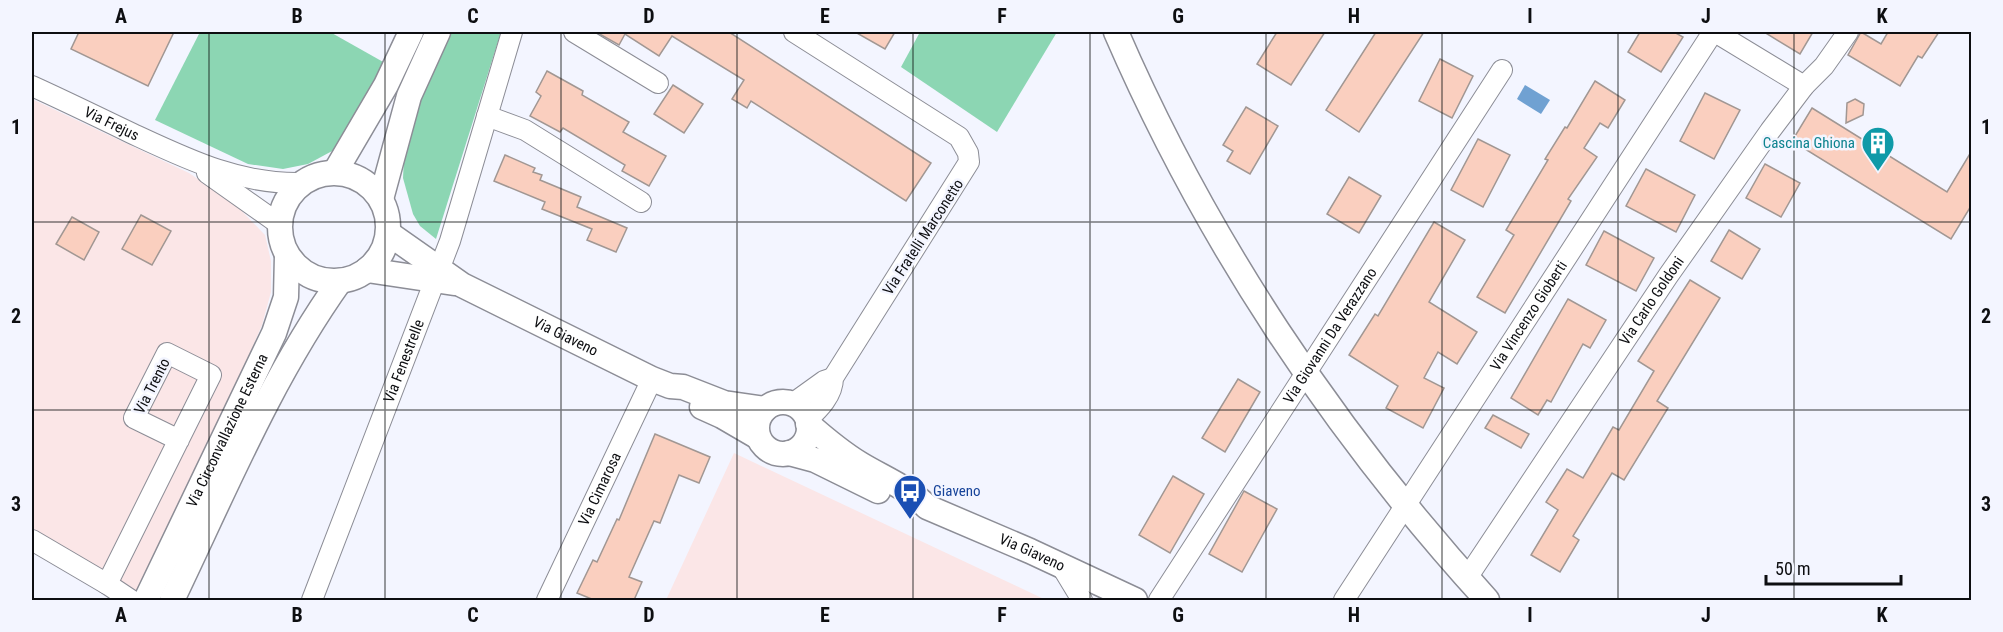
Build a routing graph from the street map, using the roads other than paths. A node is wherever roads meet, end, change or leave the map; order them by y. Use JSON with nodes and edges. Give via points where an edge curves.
{"nodes":[{"id":1,"x":411,"y":32,"type":"edge"},
{"id":2,"x":438,"y":32,"type":"edge"},
{"id":3,"x":512,"y":32,"type":"edge"},
{"id":4,"x":574,"y":32,"type":"edge"},
{"id":5,"x":794,"y":32,"type":"edge"},
{"id":6,"x":1116,"y":32,"type":"edge"},
{"id":7,"x":1714,"y":32,"type":"edge"},
{"id":8,"x":1848,"y":32,"type":"edge"},
{"id":9,"x":1502,"y":70,"type":"dead end"},
{"id":10,"x":658,"y":83,"type":"dead end"},
{"id":11,"x":32,"y":86,"type":"edge"},
{"id":12,"x":1804,"y":86,"type":"junction"},
{"id":13,"x":487,"y":116,"type":"junction"},
{"id":14,"x":193,"y":162,"type":"junction"},
{"id":15,"x":335,"y":172,"type":"junction"},
{"id":16,"x":301,"y":183,"type":"junction"},
{"id":17,"x":381,"y":199,"type":"junction"},
{"id":18,"x":641,"y":202,"type":"dead end"},
{"id":19,"x":279,"y":224,"type":"junction"},
{"id":20,"x":388,"y":233,"type":"junction"},
{"id":21,"x":287,"y":255,"type":"junction"},
{"id":22,"x":367,"y":270,"type":"junction"},
{"id":23,"x":437,"y":274,"type":"junction"},
{"id":24,"x":340,"y":281,"type":"junction"},
{"id":25,"x":1306,"y":372,"type":"junction"},
{"id":26,"x":661,"y":382,"type":"junction"},
{"id":27,"x":765,"y":409,"type":"junction"},
{"id":28,"x":803,"y":416,"type":"junction"},
{"id":29,"x":758,"y":436,"type":"junction"},
{"id":30,"x":179,"y":440,"type":"dead end"},
{"id":31,"x":789,"y":453,"type":"junction"},
{"id":32,"x":927,"y":507,"type":"junction"},
{"id":33,"x":1405,"y":507,"type":"junction"},
{"id":34,"x":32,"y":540,"type":"edge"},
{"id":35,"x":1062,"y":567,"type":"junction"},
{"id":36,"x":1467,"y":578,"type":"junction"},
{"id":37,"x":108,"y":584,"type":"junction"},
{"id":38,"x":131,"y":600,"type":"edge"},
{"id":39,"x":146,"y":600,"type":"edge"},
{"id":40,"x":172,"y":600,"type":"edge"},
{"id":41,"x":312,"y":600,"type":"edge"},
{"id":42,"x":547,"y":600,"type":"edge"},
{"id":43,"x":1082,"y":600,"type":"edge"},
{"id":44,"x":1134,"y":600,"type":"edge"},
{"id":45,"x":1159,"y":600,"type":"edge"},
{"id":46,"x":1344,"y":600,"type":"edge"},
{"id":47,"x":1487,"y":600,"type":"edge"}],
"edges":[{"from":1,"to":15,"type":"main road","via":[[386,85]]},
{"from":2,"to":17,"type":"main road","via":[[409,96]]},
{"from":3,"to":13,"type":"street","name":"Via Fenestrelle"},
{"from":4,"to":10,"type":"street"},
{"from":5,"to":28,"type":"street","name":"Via Fratelli Marconetto","via":[[954,133],[964,143],[969,162],[833,378],[833,387],[820,407]]},
{"from":6,"to":25,"type":"main road","via":[[1188,183]]},
{"from":7,"to":12,"type":"street"},
{"from":7,"to":33,"type":"street","name":"Via Vincenzo Gioberti"},
{"from":8,"to":12,"type":"street","name":"Via Carlo Goldoni"},
{"from":9,"to":25,"type":"street","name":"Via Giovanni Da Verazzano"},
{"from":11,"to":14,"type":"street","name":"Via Frejus"},
{"from":12,"to":36,"type":"street","name":"Via Carlo Goldoni","via":[[1668,276]]},
{"from":13,"to":18,"type":"street","via":[[525,129]]},
{"from":13,"to":23,"type":"street","name":"Via Fenestrelle"},
{"from":14,"to":16,"type":"street","name":"Via Frejus","via":[[243,177]]},
{"from":14,"to":19,"type":"street","name":"Via Frejus"},
{"from":15,"to":16,"type":"main road"},
{"from":15,"to":17,"type":"main road","via":[[367,183]]},
{"from":16,"to":19,"type":"main road","via":[[285,202]]},
{"from":17,"to":20,"type":"main road","via":[[387,213]]},
{"from":19,"to":21,"type":"main road","name":"Via Circonvallazione Esterna"},
{"from":20,"to":22,"type":"main road","via":[[383,251]]},
{"from":20,"to":23,"type":"main road","name":"Via Giaveno"},
{"from":21,"to":24,"type":"main road","via":[[311,276]]},
{"from":21,"to":39,"type":"main road","name":"Via Circonvallazione Esterna","via":[[286,297],[274,333]]},
{"from":22,"to":23,"type":"main road","name":"Via Giaveno"},
{"from":22,"to":24,"type":"main road"},
{"from":23,"to":26,"type":"main road","name":"Via Giaveno"},
{"from":23,"to":41,"type":"street","name":"Via Fenestrelle"},
{"from":24,"to":40,"type":"main road","name":"Via Circonvallazione Esterna","via":[[288,361]]},
{"from":25,"to":33,"type":"main road"},
{"from":25,"to":45,"type":"street","name":"Via Giovanni Da Verazzano"},
{"from":26,"to":27,"type":"main road","name":"Via Giaveno","via":[[724,403]]},
{"from":26,"to":29,"type":"main road","name":"Via Giaveno","via":[[678,396]]},
{"from":26,"to":42,"type":"street","name":"Via Cimarosa"},
{"from":27,"to":28,"type":"main road","via":[[779,402]]},
{"from":27,"to":29,"type":"main road","via":[[757,422]]},
{"from":28,"to":31,"type":"main road","via":[[808,432],[804,443]]},
{"from":28,"to":32,"type":"main road","name":"Via Giaveno","via":[[831,444],[916,496]]},
{"from":29,"to":31,"type":"main road","via":[[772,452]]},
{"from":30,"to":37,"type":"street"},
{"from":31,"to":32,"type":"main road","name":"Via Giaveno","via":[[815,460],[910,507]]},
{"from":32,"to":35,"type":"main road","name":"Via Giaveno"},
{"from":33,"to":36,"type":"main road"},
{"from":33,"to":46,"type":"street","name":"Via Vincenzo Gioberti"},
{"from":34,"to":37,"type":"street"},
{"from":35,"to":43,"type":"street"},
{"from":35,"to":44,"type":"main road","name":"Via Giaveno"},
{"from":36,"to":47,"type":"main road"},
{"from":37,"to":38,"type":"street"}]}
